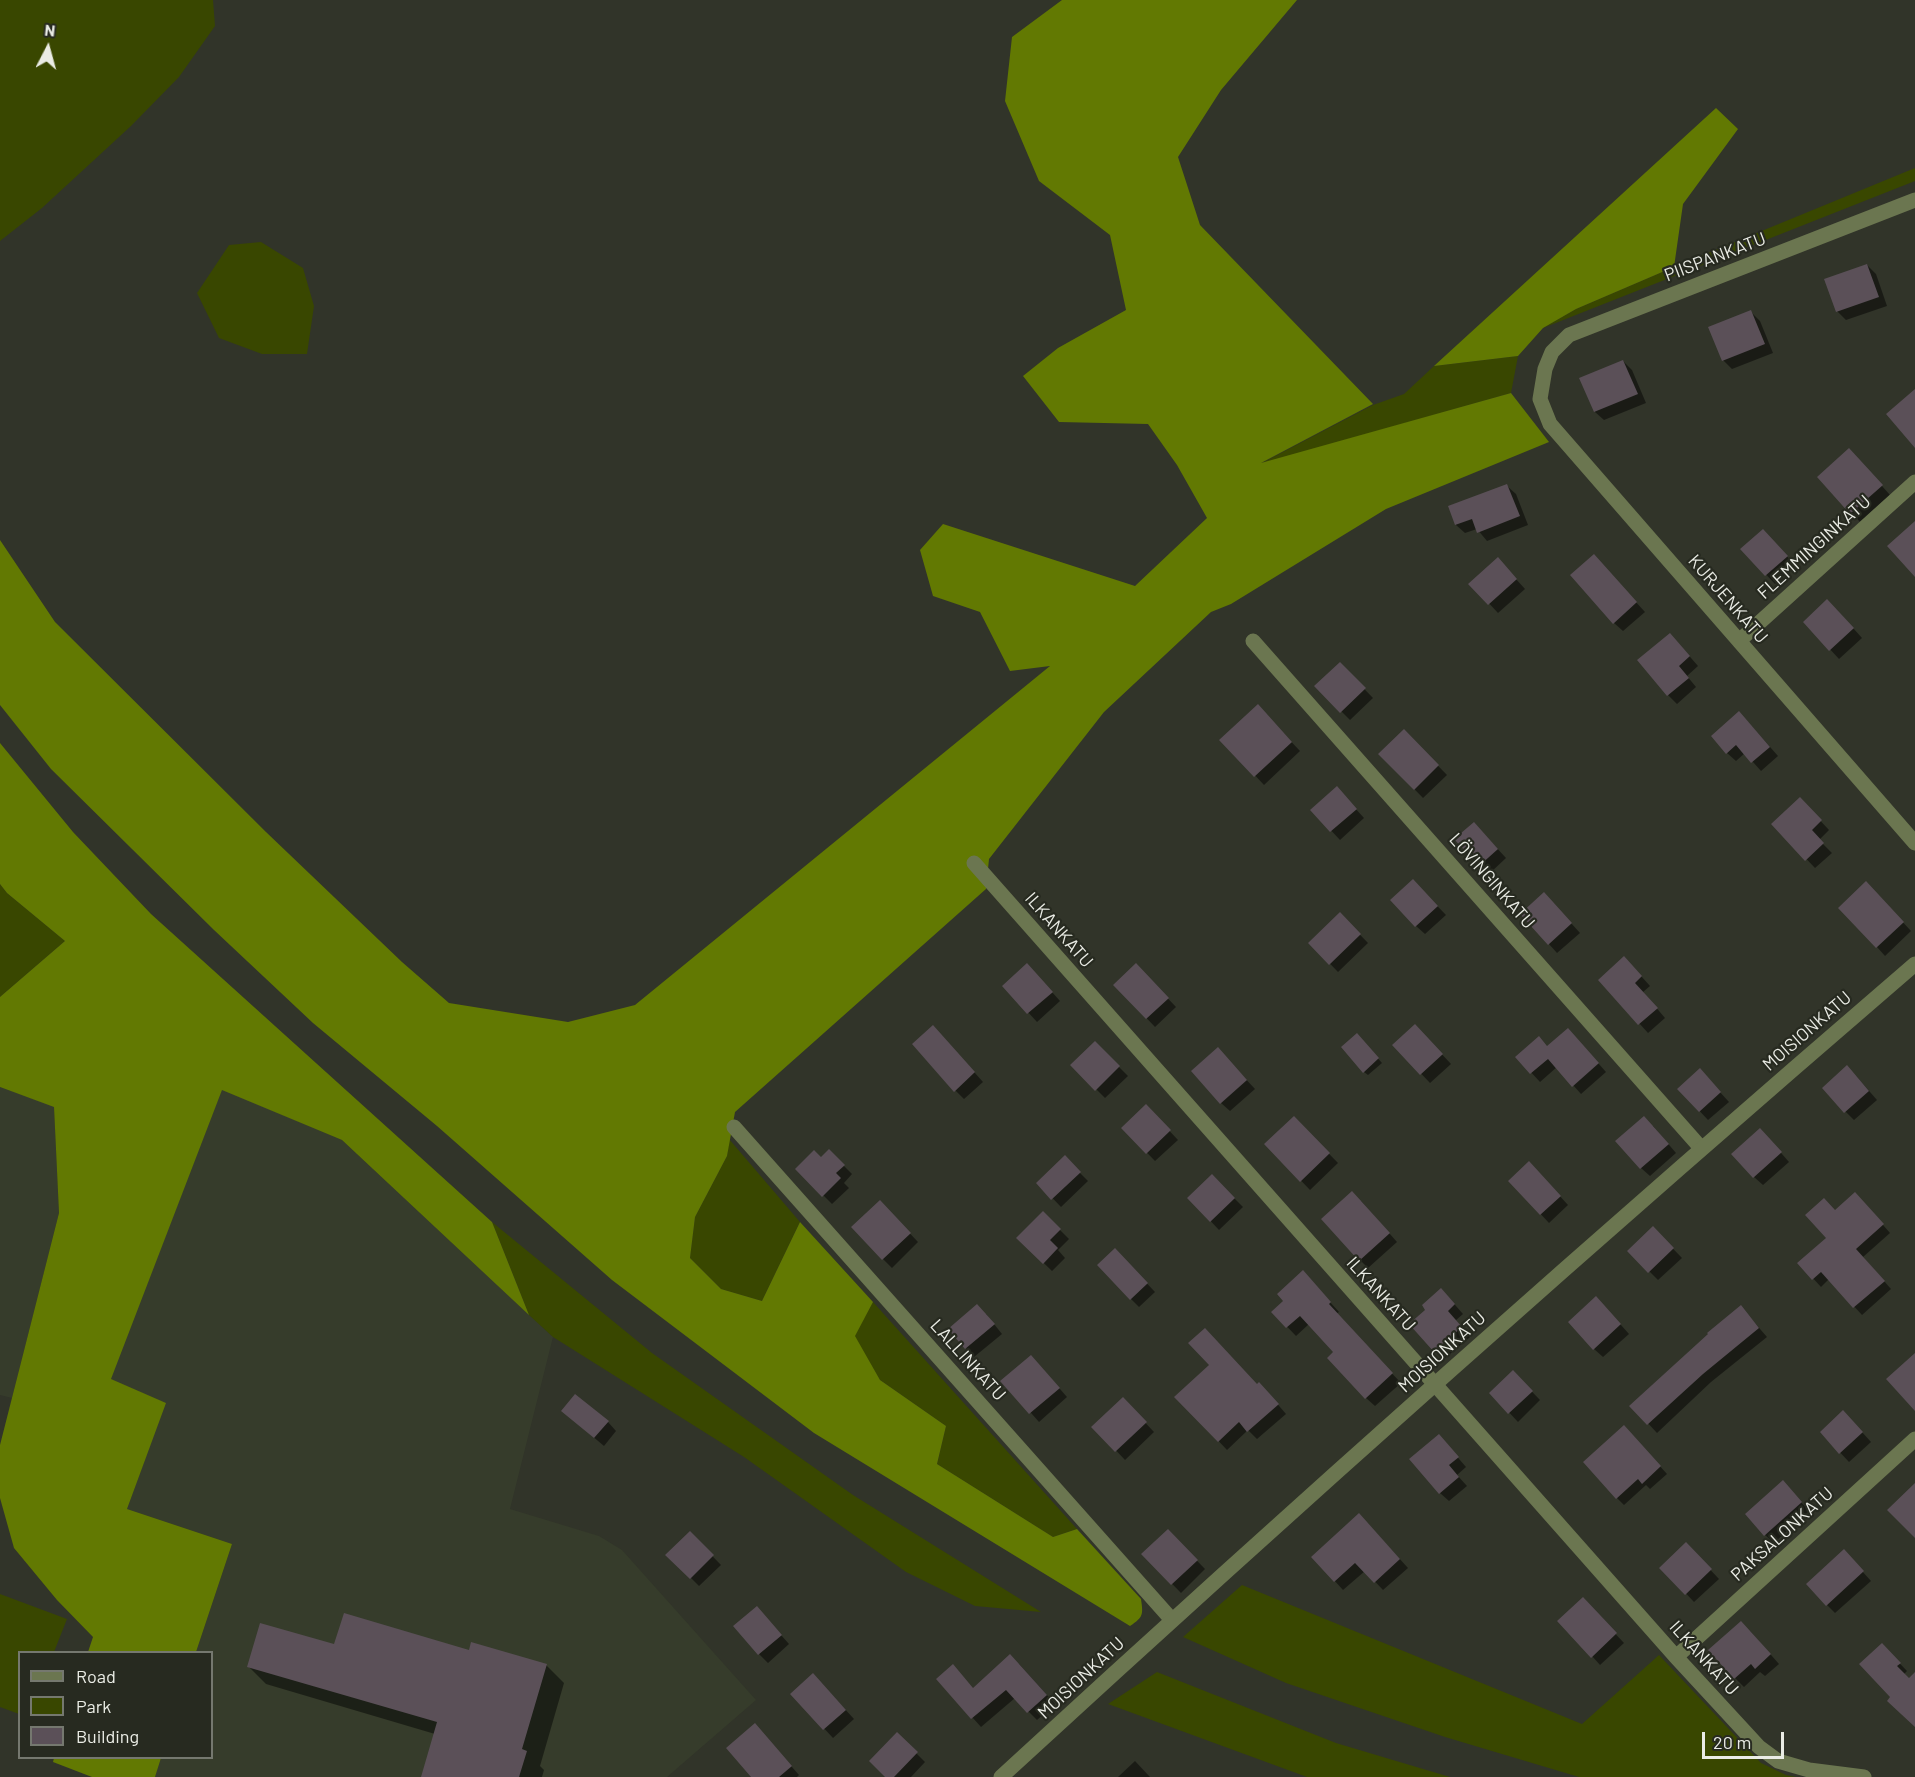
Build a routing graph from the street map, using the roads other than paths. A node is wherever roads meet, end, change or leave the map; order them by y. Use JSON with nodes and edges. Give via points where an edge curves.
{"nodes":[{"id":1,"x":1915,"y":200,"type":"edge"},
{"id":2,"x":1545,"y":369,"type":"joint"},
{"id":3,"x":1915,"y":482,"type":"edge"},
{"id":4,"x":1253,"y":641,"type":"dead end"},
{"id":5,"x":1739,"y":641,"type":"junction"},
{"id":6,"x":1915,"y":843,"type":"edge"},
{"id":7,"x":974,"y":862,"type":"dead end"},
{"id":8,"x":1915,"y":964,"type":"edge"},
{"id":9,"x":734,"y":1127,"type":"dead end"},
{"id":10,"x":1701,"y":1148,"type":"junction"},
{"id":11,"x":1435,"y":1385,"type":"junction"},
{"id":12,"x":1915,"y":1439,"type":"edge"},
{"id":13,"x":1172,"y":1620,"type":"junction"},
{"id":14,"x":1676,"y":1657,"type":"junction"},
{"id":15,"x":1001,"y":1777,"type":"edge"},
{"id":16,"x":1864,"y":1777,"type":"edge"}],
"edges":[{"from":1,"to":2,"type":"street","name":"PIISPANKATU","via":[[1569,335],[1552,352]]},
{"from":2,"to":5,"type":"street","name":"KURJENKATU","via":[[1540,399],[1551,424]]},
{"from":3,"to":5,"type":"street","name":"FLEMMINGINKATU"},
{"from":4,"to":10,"type":"street","name":"LÖVINGINKATU"},
{"from":5,"to":6,"type":"street","name":"KURJENKATU"},
{"from":7,"to":11,"type":"street","name":"ILKANKATU"},
{"from":8,"to":10,"type":"street","name":"MOISIONKATU"},
{"from":9,"to":13,"type":"street","name":"LALLINKATU"},
{"from":10,"to":11,"type":"street","name":"MOISIONKATU"},
{"from":11,"to":13,"type":"street","name":"MOISIONKATU"},
{"from":11,"to":14,"type":"street","name":"ILKANKATU"},
{"from":12,"to":14,"type":"street","name":"PAKSALONKATU"},
{"from":13,"to":15,"type":"street","name":"MOISIONKATU"},
{"from":14,"to":16,"type":"street","name":"ILKANKATU","via":[[1759,1747],[1779,1761],[1809,1770]]}]}
